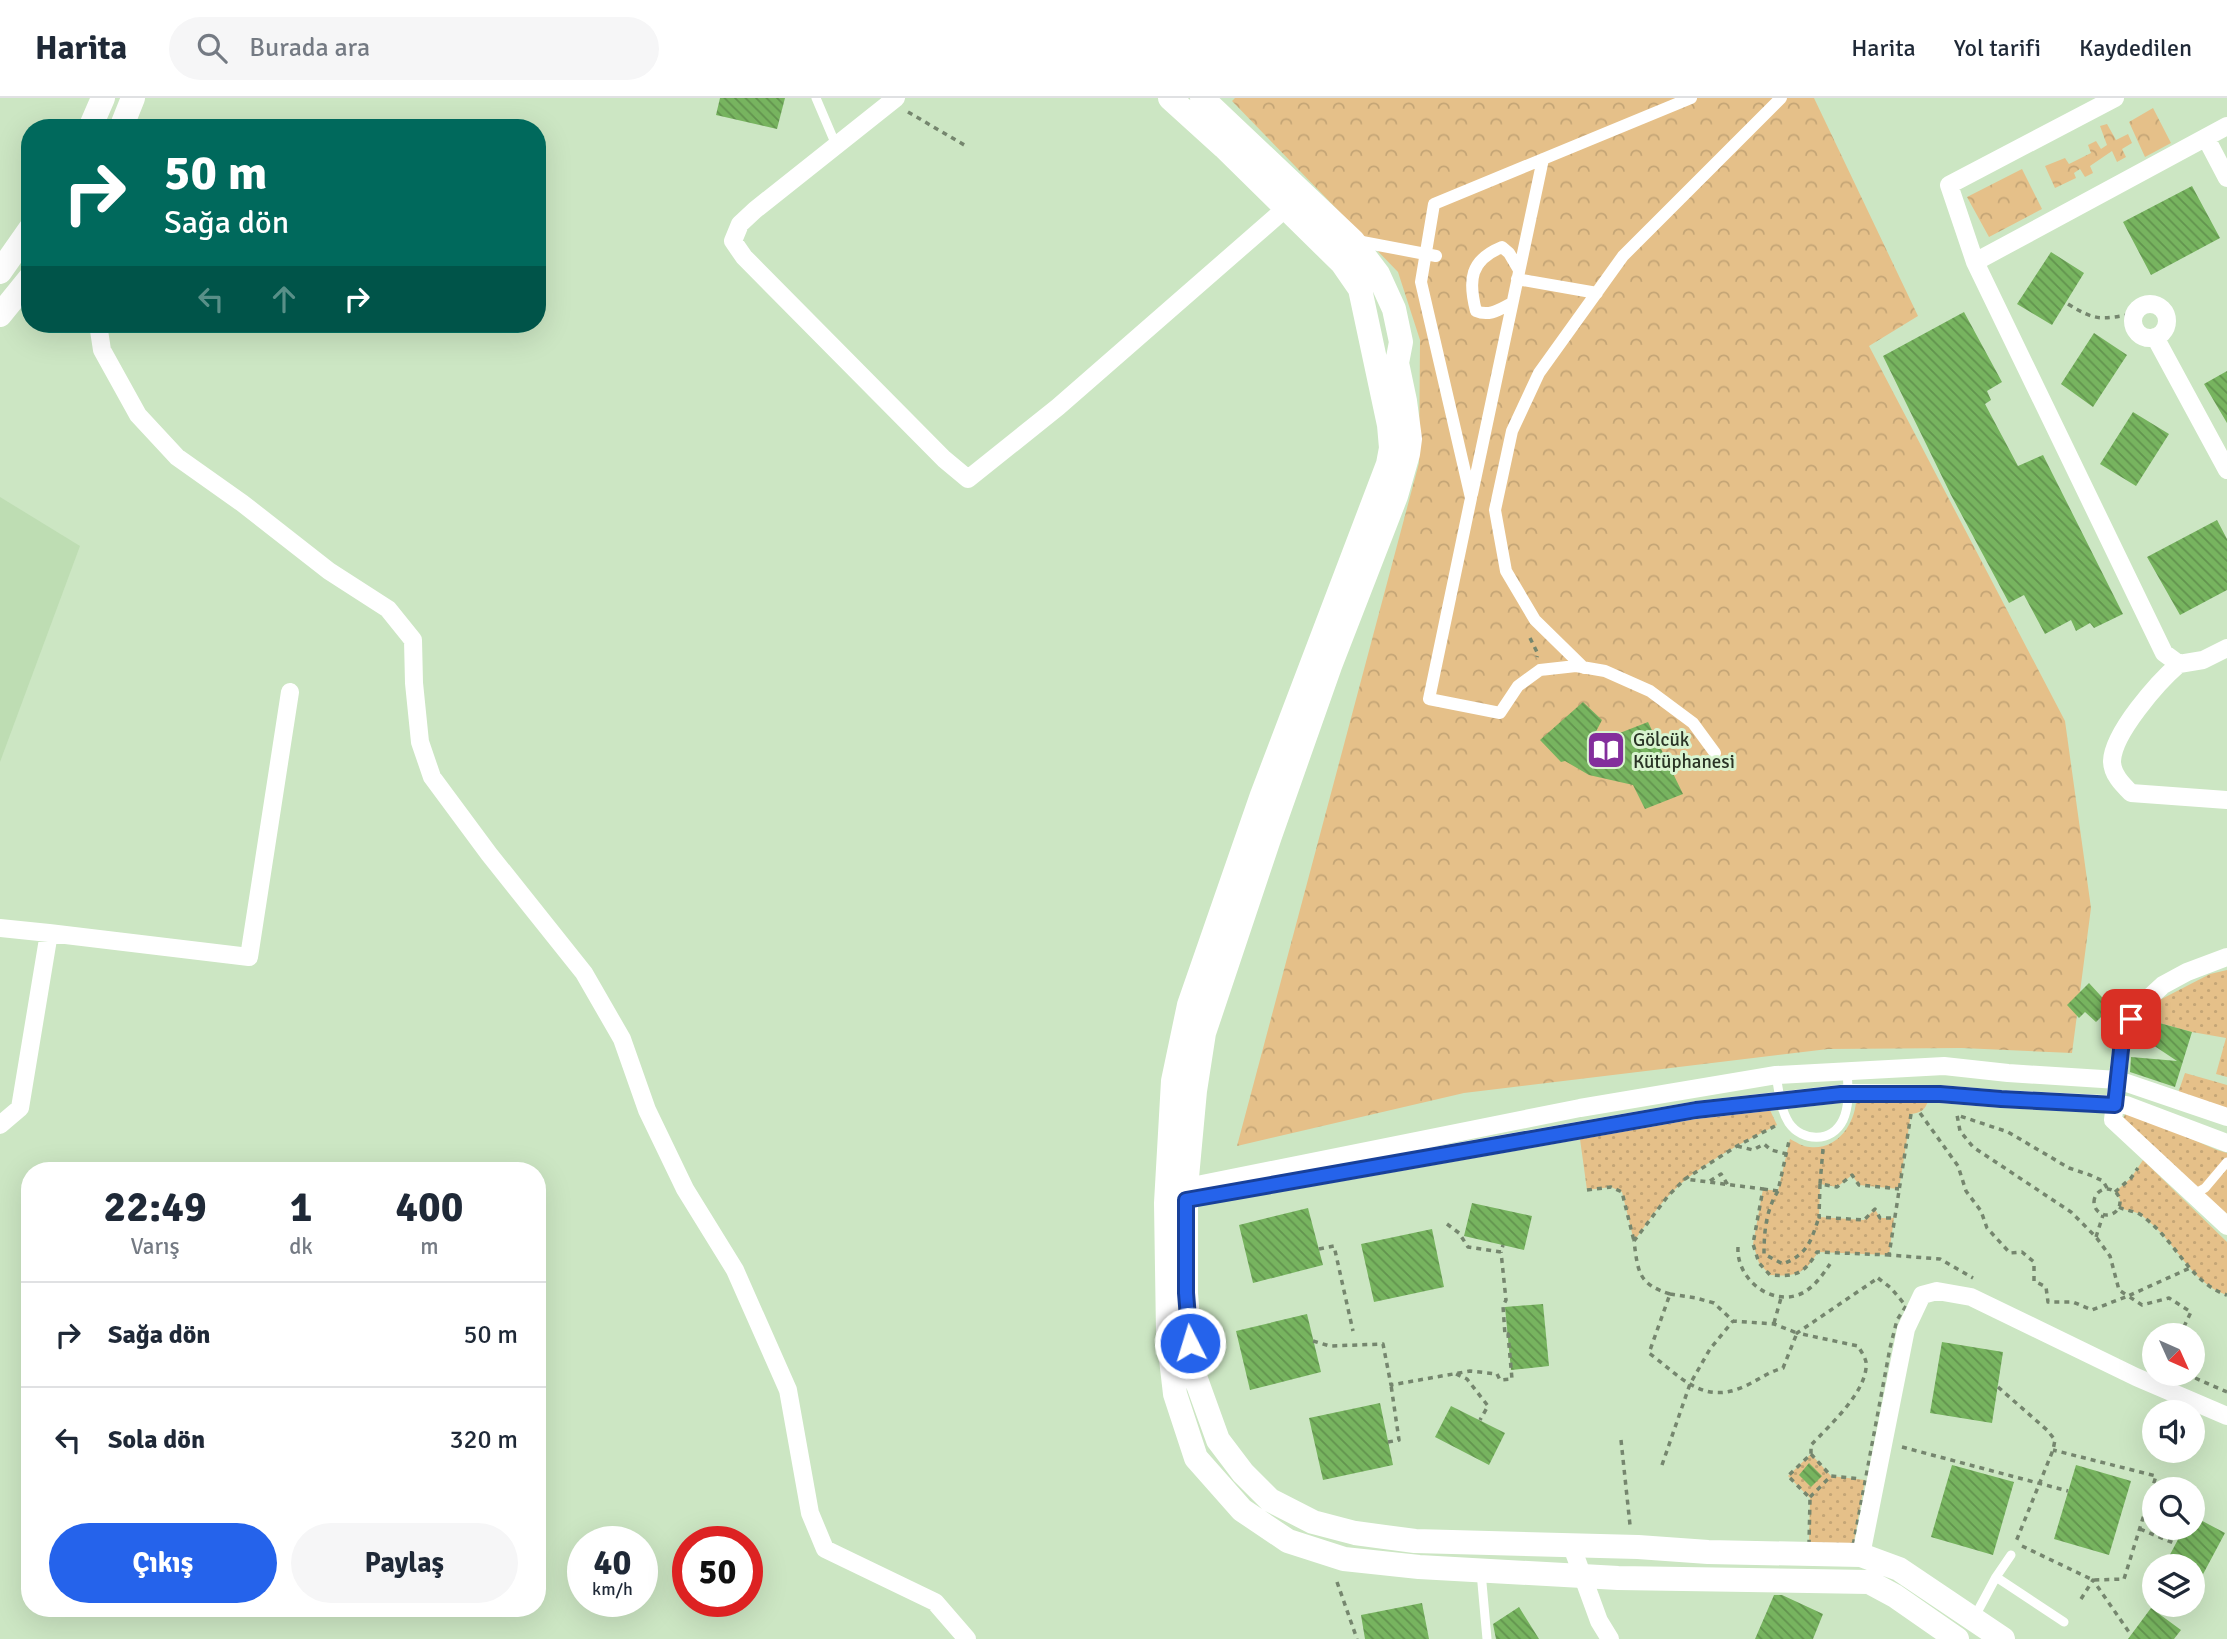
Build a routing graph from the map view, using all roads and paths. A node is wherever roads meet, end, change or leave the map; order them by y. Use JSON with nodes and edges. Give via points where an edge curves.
{"nodes":[{"id":1,"x":103,"y":98,"type":"edge"},
{"id":2,"x":133,"y":98,"type":"edge"},
{"id":3,"x":816,"y":98,"type":"edge"},
{"id":4,"x":1170,"y":98,"type":"edge"},
{"id":5,"x":1202,"y":98,"type":"edge"},
{"id":6,"x":1691,"y":98,"type":"edge"},
{"id":7,"x":1781,"y":98,"type":"edge"},
{"id":8,"x":2115,"y":98,"type":"edge"},
{"id":9,"x":899,"y":103,"type":"edge"},
{"id":10,"x":94,"y":119,"type":"edge"},
{"id":11,"x":125,"y":119,"type":"edge"},
{"id":12,"x":2227,"y":126,"type":"edge"},
{"id":13,"x":2206,"y":138,"type":"junction"},
{"id":14,"x":836,"y":145,"type":"junction"},
{"id":15,"x":967,"y":146,"type":"dead end"},
{"id":16,"x":1543,"y":159,"type":"junction"},
{"id":17,"x":2227,"y":177,"type":"edge"},
{"id":18,"x":1286,"y":208,"type":"junction"},
{"id":19,"x":1353,"y":241,"type":"junction"},
{"id":20,"x":21,"y":242,"type":"edge"},
{"id":21,"x":1430,"y":255,"type":"junction"},
{"id":22,"x":1975,"y":262,"type":"junction"},
{"id":23,"x":0,"y":272,"type":"edge"},
{"id":24,"x":1518,"y":274,"type":"junction"},
{"id":25,"x":21,"y":289,"type":"edge"},
{"id":26,"x":1597,"y":293,"type":"junction"},
{"id":27,"x":1513,"y":303,"type":"junction"},
{"id":28,"x":2068,"y":303,"type":"dead end"},
{"id":29,"x":2134,"y":314,"type":"junction"},
{"id":30,"x":0,"y":315,"type":"edge"},
{"id":31,"x":99,"y":333,"type":"edge"},
{"id":32,"x":2155,"y":337,"type":"junction"},
{"id":33,"x":2227,"y":470,"type":"edge"},
{"id":34,"x":1471,"y":498,"type":"junction"},
{"id":35,"x":2227,"y":648,"type":"edge"},
{"id":36,"x":2179,"y":664,"type":"junction"},
{"id":37,"x":1584,"y":668,"type":"junction"},
{"id":38,"x":290,"y":692,"type":"dead end"},
{"id":39,"x":1715,"y":753,"type":"dead end"},
{"id":40,"x":2227,"y":800,"type":"edge"},
{"id":41,"x":0,"y":928,"type":"edge"},
{"id":42,"x":49,"y":933,"type":"junction"},
{"id":43,"x":2227,"y":957,"type":"edge"},
{"id":44,"x":2107,"y":1018,"type":"dead end"},
{"id":45,"x":2123,"y":1031,"type":"junction"},
{"id":46,"x":1847,"y":1072,"type":"junction"},
{"id":47,"x":1776,"y":1075,"type":"junction"},
{"id":48,"x":2118,"y":1080,"type":"junction"},
{"id":49,"x":1848,"y":1093,"type":"junction"},
{"id":50,"x":1780,"y":1101,"type":"junction"},
{"id":51,"x":2115,"y":1105,"type":"junction"},
{"id":52,"x":1920,"y":1113,"type":"dead end"},
{"id":53,"x":1911,"y":1114,"type":"dead end"},
{"id":54,"x":2227,"y":1117,"type":"edge"},
{"id":55,"x":0,"y":1125,"type":"edge"},
{"id":56,"x":1777,"y":1125,"type":"dead end"},
{"id":57,"x":1790,"y":1139,"type":"dead end"},
{"id":58,"x":2227,"y":1143,"type":"edge"},
{"id":59,"x":1737,"y":1146,"type":"junction"},
{"id":60,"x":1823,"y":1147,"type":"dead end"},
{"id":61,"x":1787,"y":1154,"type":"junction"},
{"id":62,"x":2143,"y":1160,"type":"dead end"},
{"id":63,"x":2227,"y":1162,"type":"edge"},
{"id":64,"x":1685,"y":1179,"type":"junction"},
{"id":65,"x":1708,"y":1182,"type":"junction"},
{"id":66,"x":1820,"y":1184,"type":"junction"},
{"id":67,"x":1728,"y":1185,"type":"junction"},
{"id":68,"x":2107,"y":1188,"type":"junction"},
{"id":69,"x":1763,"y":1189,"type":"junction"},
{"id":70,"x":1899,"y":1189,"type":"junction"},
{"id":71,"x":1587,"y":1190,"type":"dead end"},
{"id":72,"x":1778,"y":1191,"type":"junction"},
{"id":73,"x":2115,"y":1192,"type":"junction"},
{"id":74,"x":2194,"y":1194,"type":"junction"},
{"id":75,"x":1176,"y":1195,"type":"junction"},
{"id":76,"x":2119,"y":1207,"type":"junction"},
{"id":77,"x":2103,"y":1215,"type":"junction"},
{"id":78,"x":1819,"y":1217,"type":"junction"},
{"id":79,"x":1894,"y":1218,"type":"junction"},
{"id":80,"x":1447,"y":1224,"type":"dead end"},
{"id":81,"x":2227,"y":1226,"type":"edge"},
{"id":82,"x":2096,"y":1237,"type":"junction"},
{"id":83,"x":1634,"y":1241,"type":"junction"},
{"id":84,"x":1503,"y":1245,"type":"dead end"},
{"id":85,"x":1738,"y":1247,"type":"dead end"},
{"id":86,"x":1319,"y":1249,"type":"dead end"},
{"id":87,"x":1501,"y":1252,"type":"junction"},
{"id":88,"x":1889,"y":1255,"type":"junction"},
{"id":89,"x":1830,"y":1264,"type":"dead end"},
{"id":90,"x":2190,"y":1268,"type":"junction"},
{"id":91,"x":1979,"y":1282,"type":"dead end"},
{"id":92,"x":1670,"y":1294,"type":"junction"},
{"id":93,"x":2227,"y":1295,"type":"edge"},
{"id":94,"x":2128,"y":1296,"type":"junction"},
{"id":95,"x":1781,"y":1298,"type":"junction"},
{"id":96,"x":1733,"y":1321,"type":"junction"},
{"id":97,"x":2186,"y":1323,"type":"edge"},
{"id":98,"x":1774,"y":1324,"type":"junction"},
{"id":99,"x":1353,"y":1331,"type":"dead end"},
{"id":100,"x":1797,"y":1333,"type":"junction"},
{"id":101,"x":1313,"y":1342,"type":"dead end"},
{"id":102,"x":1454,"y":1373,"type":"junction"},
{"id":103,"x":2205,"y":1382,"type":"edge"},
{"id":104,"x":1690,"y":1384,"type":"junction"},
{"id":105,"x":1391,"y":1385,"type":"junction"},
{"id":106,"x":1998,"y":1387,"type":"dead end"},
{"id":107,"x":2227,"y":1392,"type":"edge"},
{"id":108,"x":2227,"y":1416,"type":"edge"},
{"id":109,"x":1480,"y":1420,"type":"dead end"},
{"id":110,"x":1884,"y":1439,"type":"junction"},
{"id":111,"x":1621,"y":1440,"type":"dead end"},
{"id":112,"x":1388,"y":1443,"type":"dead end"},
{"id":113,"x":2053,"y":1450,"type":"junction"},
{"id":114,"x":1811,"y":1454,"type":"junction"},
{"id":115,"x":1662,"y":1465,"type":"dead end"},
{"id":116,"x":1831,"y":1476,"type":"junction"},
{"id":117,"x":1865,"y":1480,"type":"junction"},
{"id":118,"x":2039,"y":1483,"type":"junction"},
{"id":119,"x":2067,"y":1490,"type":"dead end"},
{"id":120,"x":1810,"y":1497,"type":"junction"},
{"id":121,"x":2140,"y":1529,"type":"junction"},
{"id":122,"x":1631,"y":1534,"type":"dead end"},
{"id":123,"x":2016,"y":1543,"type":"junction"},
{"id":124,"x":1797,"y":1544,"type":"dead end"},
{"id":125,"x":1809,"y":1544,"type":"junction"},
{"id":126,"x":2176,"y":1544,"type":"dead end"},
{"id":127,"x":1572,"y":1547,"type":"junction"},
{"id":128,"x":1861,"y":1555,"type":"junction"},
{"id":129,"x":2011,"y":1555,"type":"joint"},
{"id":130,"x":1481,"y":1570,"type":"junction"},
{"id":131,"x":1583,"y":1576,"type":"junction"},
{"id":132,"x":1996,"y":1577,"type":"junction"},
{"id":133,"x":2093,"y":1580,"type":"junction"},
{"id":134,"x":1337,"y":1582,"type":"dead end"},
{"id":135,"x":2081,"y":1599,"type":"dead end"},
{"id":136,"x":1973,"y":1619,"type":"junction"},
{"id":137,"x":2064,"y":1622,"type":"dead end"},
{"id":138,"x":2131,"y":1635,"type":"dead end"},
{"id":139,"x":967,"y":1639,"type":"edge"},
{"id":140,"x":1357,"y":1639,"type":"edge"},
{"id":141,"x":1487,"y":1639,"type":"edge"},
{"id":142,"x":1610,"y":1639,"type":"edge"},
{"id":143,"x":1957,"y":1639,"type":"edge"},
{"id":144,"x":2003,"y":1639,"type":"edge"}],
"edges":[{"from":1,"to":10,"type":"main road"},
{"from":2,"to":11,"type":"main road"},
{"from":3,"to":14,"type":"lane"},
{"from":4,"to":18,"type":"main road"},
{"from":5,"to":19,"type":"main road"},
{"from":6,"to":16,"type":"street"},
{"from":7,"to":26,"type":"street","via":[[1623,256]]},
{"from":8,"to":22,"type":"street","via":[[1949,185]]},
{"from":9,"to":14,"type":"street"},
{"from":9,"to":15,"type":"path"},
{"from":12,"to":13,"type":"street"},
{"from":13,"to":17,"type":"street"},
{"from":13,"to":22,"type":"street"},
{"from":14,"to":18,"type":"street","via":[[740,223],[733,241],[856,372],[968,479]]},
{"from":16,"to":21,"type":"street","via":[[1434,204]]},
{"from":16,"to":24,"type":"street"},
{"from":18,"to":75,"type":"main road","via":[[1342,263],[1360,289],[1391,448],[1189,1005],[1173,1081]]},
{"from":19,"to":21,"type":"street"},
{"from":19,"to":75,"type":"main road","via":[[1378,274],[1394,309],[1401,342],[1397,363],[1409,429],[1408,454],[1213,1004]]},
{"from":20,"to":23,"type":"main road"},
{"from":21,"to":34,"type":"street","via":[[1422,282]]},
{"from":22,"to":36,"type":"street","via":[[2164,653]]},
{"from":24,"to":26,"type":"street"},
{"from":24,"to":27,"type":"street"},
{"from":24,"to":27,"type":"street","via":[[1502,247],[1480,261],[1472,276],[1476,311],[1494,312]]},
{"from":25,"to":30,"type":"main road"},
{"from":26,"to":37,"type":"street","via":[[1539,373],[1512,431],[1495,510],[1506,571],[1535,620]]},
{"from":27,"to":34,"type":"street"},
{"from":28,"to":29,"type":"path","via":[[2090,317]]},
{"from":29,"to":32,"type":"street","via":[[2135,331]]},
{"from":29,"to":32,"type":"street","via":[[2146,304],[2162,309],[2166,325]]},
{"from":31,"to":139,"type":"street","via":[[102,350],[138,415],[177,457],[329,571],[388,609],[413,640],[420,742],[432,777],[584,973],[622,1039],[647,1110],[685,1189],[735,1270],[788,1390],[810,1513],[825,1549],[935,1602]]},
{"from":32,"to":33,"type":"street"},
{"from":34,"to":37,"type":"street","via":[[1429,699],[1500,713],[1518,686],[1540,670]]},
{"from":35,"to":36,"type":"street","via":[[2203,660]]},
{"from":36,"to":40,"type":"street","via":[[2149,696],[2115,746],[2112,763],[2117,778],[2130,793]]},
{"from":37,"to":39,"type":"street","via":[[1605,671],[1650,691],[1693,723]]},
{"from":38,"to":42,"type":"street","via":[[249,957]]},
{"from":41,"to":42,"type":"street"},
{"from":42,"to":55,"type":"street","via":[[20,1108]]},
{"from":43,"to":45,"type":"street","via":[[2163,985],[2139,1007]]},
{"from":44,"to":45,"type":"lane"},
{"from":45,"to":48,"type":"street"},
{"from":46,"to":47,"type":"street"},
{"from":46,"to":48,"type":"street","via":[[1944,1066]]},
{"from":46,"to":49,"type":"lane"},
{"from":47,"to":50,"type":"lane"},
{"from":47,"to":75,"type":"street","via":[[1342,1155]]},
{"from":48,"to":51,"type":"street"},
{"from":48,"to":54,"type":"street"},
{"from":49,"to":50,"type":"street"},
{"from":49,"to":50,"type":"lane","via":[[1842,1122],[1814,1139],[1801,1135],[1789,1122]]},
{"from":49,"to":51,"type":"street"},
{"from":50,"to":75,"type":"street","via":[[1686,1112]]},
{"from":51,"to":58,"type":"street","via":[[2126,1105]]},
{"from":51,"to":74,"type":"street","via":[[2113,1120]]},
{"from":52,"to":94,"type":"path","via":[[1958,1166],[1987,1228],[2010,1253],[2022,1252],[2034,1262],[2034,1281],[2046,1287],[2048,1302],[2073,1302],[2092,1310]]},
{"from":53,"to":70,"type":"path"},
{"from":56,"to":59,"type":"path"},
{"from":57,"to":61,"type":"path"},
{"from":59,"to":61,"type":"path","via":[[1754,1150],[1764,1144]]},
{"from":59,"to":64,"type":"path"},
{"from":60,"to":66,"type":"path"},
{"from":61,"to":72,"type":"path"},
{"from":62,"to":73,"type":"path"},
{"from":63,"to":74,"type":"lane"},
{"from":64,"to":65,"type":"path"},
{"from":64,"to":83,"type":"path"},
{"from":65,"to":67,"type":"path"},
{"from":65,"to":67,"type":"path","via":[[1721,1174]]},
{"from":66,"to":70,"type":"path","via":[[1837,1186],[1852,1175],[1859,1185]]},
{"from":66,"to":78,"type":"path"},
{"from":67,"to":69,"type":"path"},
{"from":68,"to":73,"type":"path"},
{"from":68,"to":77,"type":"path","via":[[2098,1191],[2094,1199],[2095,1208]]},
{"from":68,"to":82,"type":"path","via":[[2102,1181],[2069,1168],[2008,1132],[1958,1115],[1960,1131],[1973,1147],[2071,1212]]},
{"from":69,"to":72,"type":"path"},
{"from":69,"to":88,"type":"path","via":[[1753,1244],[1770,1275],[1789,1277],[1808,1267],[1817,1252]]},
{"from":70,"to":79,"type":"path"},
{"from":71,"to":83,"type":"path","via":[[1611,1187],[1622,1192]]},
{"from":72,"to":78,"type":"path","via":[[1766,1226],[1764,1254],[1771,1259],[1783,1264],[1809,1247]]},
{"from":73,"to":76,"type":"path"},
{"from":74,"to":81,"type":"street"},
{"from":75,"to":127,"type":"main road","via":[[1192,1368],[1218,1440],[1270,1500],[1313,1522],[1355,1533],[1415,1541]]},
{"from":75,"to":130,"type":"main road","via":[[1168,1333],[1175,1394],[1196,1458],[1242,1510],[1288,1541],[1344,1559]]},
{"from":76,"to":77,"type":"path"},
{"from":76,"to":90,"type":"path","via":[[2152,1224]]},
{"from":77,"to":82,"type":"path"},
{"from":78,"to":79,"type":"path","via":[[1864,1220],[1875,1209],[1880,1218]]},
{"from":79,"to":88,"type":"path"},
{"from":80,"to":87,"type":"path","via":[[1468,1247]]},
{"from":82,"to":94,"type":"path","via":[[2110,1256],[2119,1290]]},
{"from":83,"to":92,"type":"path","via":[[1642,1280]]},
{"from":84,"to":87,"type":"path"},
{"from":85,"to":95,"type":"path","via":[[1744,1274],[1758,1289]]},
{"from":86,"to":99,"type":"path","via":[[1334,1246]]},
{"from":87,"to":102,"type":"path","via":[[1512,1379],[1470,1371]]},
{"from":88,"to":91,"type":"path","via":[[1940,1259]]},
{"from":89,"to":95,"type":"path","via":[[1801,1294]]},
{"from":90,"to":93,"type":"path"},
{"from":90,"to":94,"type":"path"},
{"from":92,"to":96,"type":"path","via":[[1714,1303]]},
{"from":92,"to":104,"type":"path","via":[[1649,1353]]},
{"from":94,"to":97,"type":"path","via":[[2141,1305],[2168,1298],[2191,1312]]},
{"from":95,"to":98,"type":"path"},
{"from":96,"to":98,"type":"path"},
{"from":96,"to":104,"type":"path"},
{"from":98,"to":100,"type":"path"},
{"from":100,"to":104,"type":"path","via":[[1783,1368],[1744,1387],[1711,1394]]},
{"from":100,"to":114,"type":"path","via":[[1858,1346],[1866,1361],[1863,1380],[1852,1399],[1811,1446]]},
{"from":100,"to":117,"type":"path","via":[[1878,1278],[1906,1306],[1890,1348]]},
{"from":101,"to":105,"type":"path","via":[[1330,1346],[1383,1344]]},
{"from":102,"to":105,"type":"path"},
{"from":102,"to":109,"type":"path","via":[[1467,1379],[1488,1406]]},
{"from":103,"to":107,"type":"path"},
{"from":104,"to":115,"type":"path"},
{"from":105,"to":112,"type":"path","via":[[1399,1440]]},
{"from":106,"to":113,"type":"path","via":[[2047,1430],[2055,1440]]},
{"from":108,"to":110,"type":"street","via":[[1971,1297],[1937,1291],[1922,1295],[1906,1329]]},
{"from":110,"to":118,"type":"path"},
{"from":110,"to":128,"type":"street"},
{"from":111,"to":122,"type":"path"},
{"from":113,"to":118,"type":"path"},
{"from":113,"to":121,"type":"path","via":[[2156,1476]]},
{"from":114,"to":116,"type":"path"},
{"from":114,"to":120,"type":"path","via":[[1788,1476]]},
{"from":116,"to":117,"type":"path"},
{"from":116,"to":120,"type":"path"},
{"from":117,"to":125,"type":"path","via":[[1853,1546]]},
{"from":118,"to":119,"type":"path"},
{"from":118,"to":123,"type":"path"},
{"from":120,"to":125,"type":"path"},
{"from":121,"to":126,"type":"path"},
{"from":121,"to":133,"type":"path","via":[[2124,1579]]},
{"from":123,"to":129,"type":"path"},
{"from":123,"to":133,"type":"path"},
{"from":124,"to":125,"type":"path"},
{"from":127,"to":128,"type":"main road"},
{"from":127,"to":131,"type":"street"},
{"from":128,"to":136,"type":"main road","via":[[1899,1569]]},
{"from":129,"to":132,"type":"lane"},
{"from":130,"to":131,"type":"main road"},
{"from":130,"to":141,"type":"lane"},
{"from":131,"to":142,"type":"street"},
{"from":131,"to":143,"type":"main road","via":[[1869,1582]]},
{"from":132,"to":136,"type":"lane"},
{"from":132,"to":137,"type":"lane"},
{"from":133,"to":135,"type":"path"},
{"from":133,"to":138,"type":"path"},
{"from":134,"to":140,"type":"path"},
{"from":136,"to":144,"type":"main road"}]}
